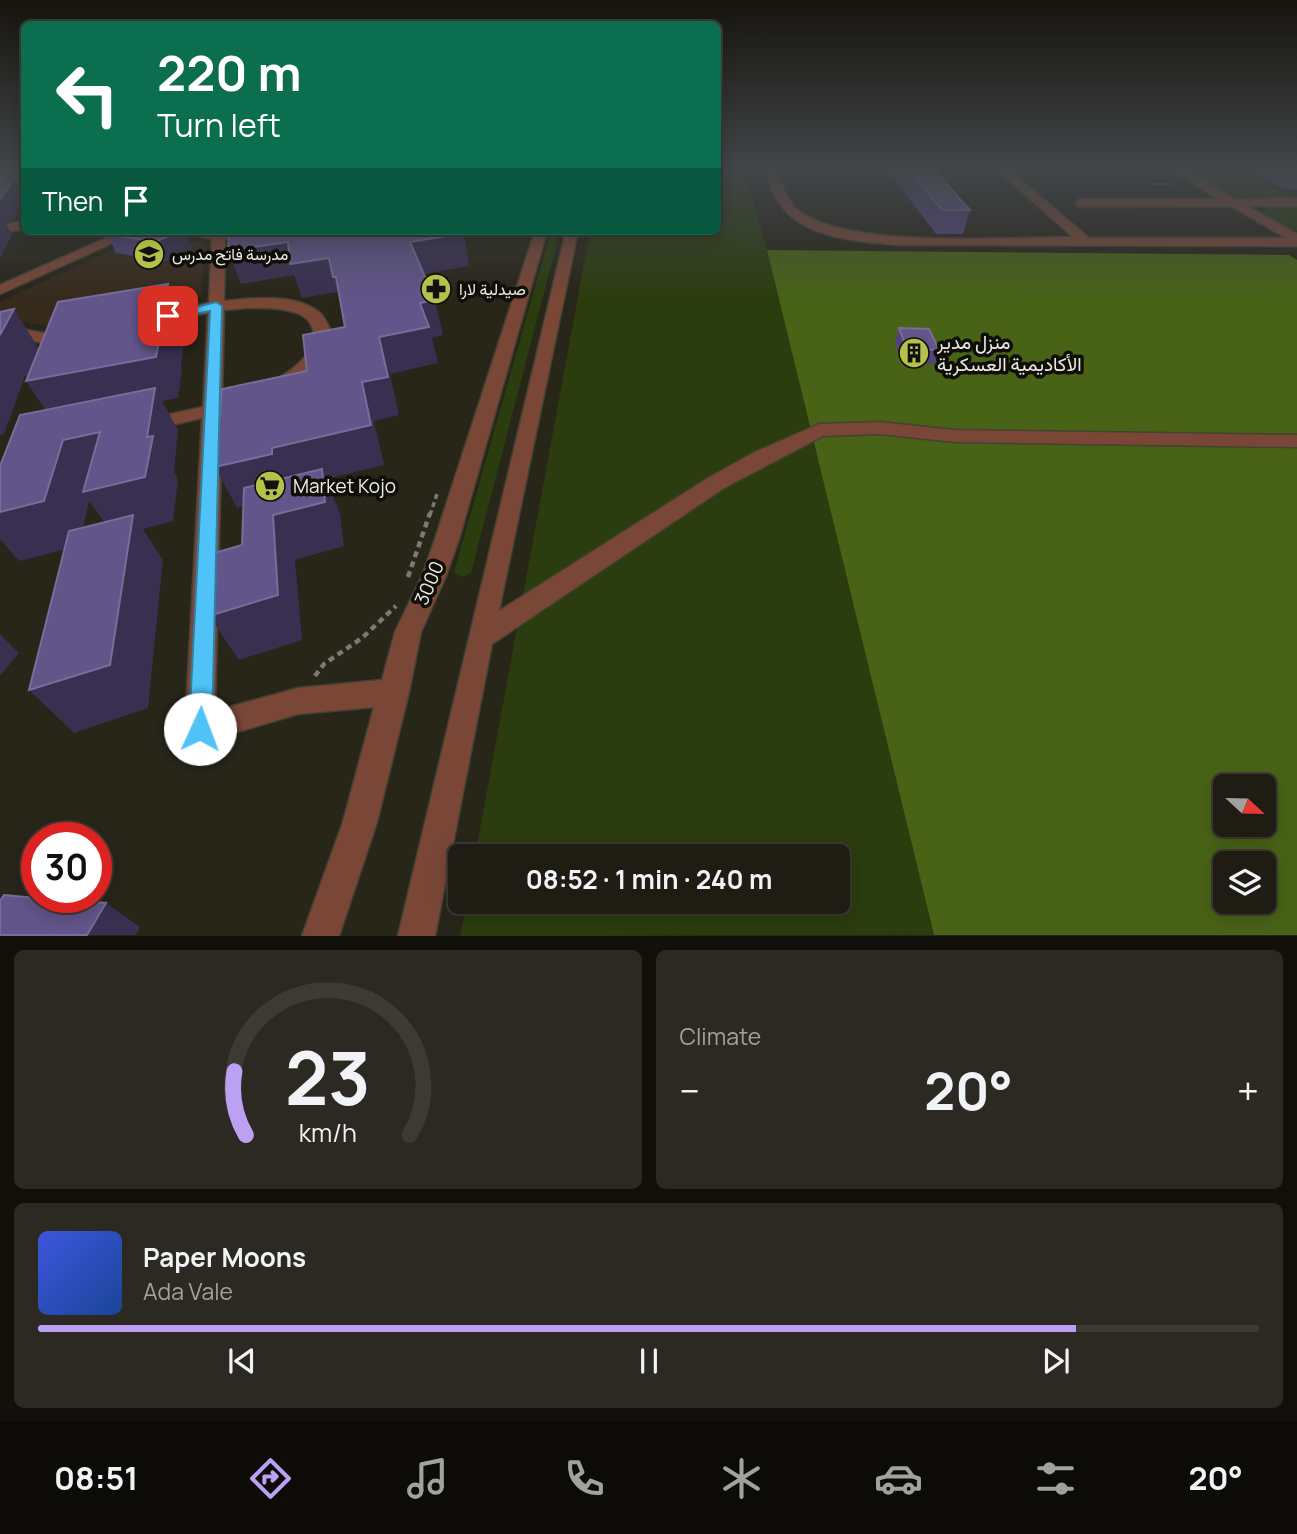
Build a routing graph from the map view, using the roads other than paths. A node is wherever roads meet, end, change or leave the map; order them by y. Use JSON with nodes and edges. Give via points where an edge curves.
{"nodes":[{"id":1,"x":795,"y":213,"type":"edge"},
{"id":2,"x":1052,"y":213,"type":"edge"},
{"id":3,"x":1250,"y":213,"type":"edge"},
{"id":4,"x":21,"y":226,"type":"edge"},
{"id":5,"x":0,"y":229,"type":"edge"},
{"id":6,"x":124,"y":235,"type":"edge"},
{"id":7,"x":213,"y":235,"type":"edge"},
{"id":8,"x":226,"y":235,"type":"edge"},
{"id":9,"x":540,"y":235,"type":"edge"},
{"id":10,"x":571,"y":235,"type":"edge"},
{"id":11,"x":219,"y":236,"type":"junction"},
{"id":12,"x":1297,"y":240,"type":"edge"},
{"id":13,"x":1085,"y":241,"type":"junction"},
{"id":14,"x":0,"y":290,"type":"edge"},
{"id":15,"x":216,"y":306,"type":"junction"},
{"id":16,"x":139,"y":321,"type":"edge"},
{"id":17,"x":0,"y":330,"type":"edge"},
{"id":18,"x":88,"y":331,"type":"edge"},
{"id":19,"x":212,"y":410,"type":"junction"},
{"id":20,"x":132,"y":428,"type":"edge"},
{"id":21,"x":1297,"y":441,"type":"edge"},
{"id":22,"x":480,"y":638,"type":"junction"},
{"id":23,"x":395,"y":692,"type":"junction"},
{"id":24,"x":320,"y":936,"type":"edge"},
{"id":25,"x":416,"y":936,"type":"edge"}],
"edges":[{"from":1,"to":13,"type":"street","via":[[813,225],[838,232],[899,241]]},
{"from":2,"to":13,"type":"street"},
{"from":3,"to":12,"type":"street"},
{"from":4,"to":5,"type":"street"},
{"from":6,"to":14,"type":"street"},
{"from":7,"to":11,"type":"street"},
{"from":8,"to":11,"type":"street"},
{"from":9,"to":23,"type":"street","name":"3000","via":[[447,539],[408,632]]},
{"from":10,"to":22,"type":"street"},
{"from":11,"to":15,"type":"street"},
{"from":12,"to":13,"type":"street"},
{"from":15,"to":16,"type":"street"},
{"from":15,"to":19,"type":"street"},
{"from":15,"to":19,"type":"street","via":[[262,302],[299,309],[320,324],[323,339],[307,364],[284,382]]},
{"from":17,"to":18,"type":"street","via":[[49,339]]},
{"from":19,"to":20,"type":"street"},
{"from":19,"to":23,"type":"street","via":[[200,729],[298,701]]},
{"from":21,"to":22,"type":"street","via":[[819,430],[716,483]]},
{"from":22,"to":25,"type":"street"},
{"from":23,"to":24,"type":"street","name":"3000","via":[[360,822]]}]}
